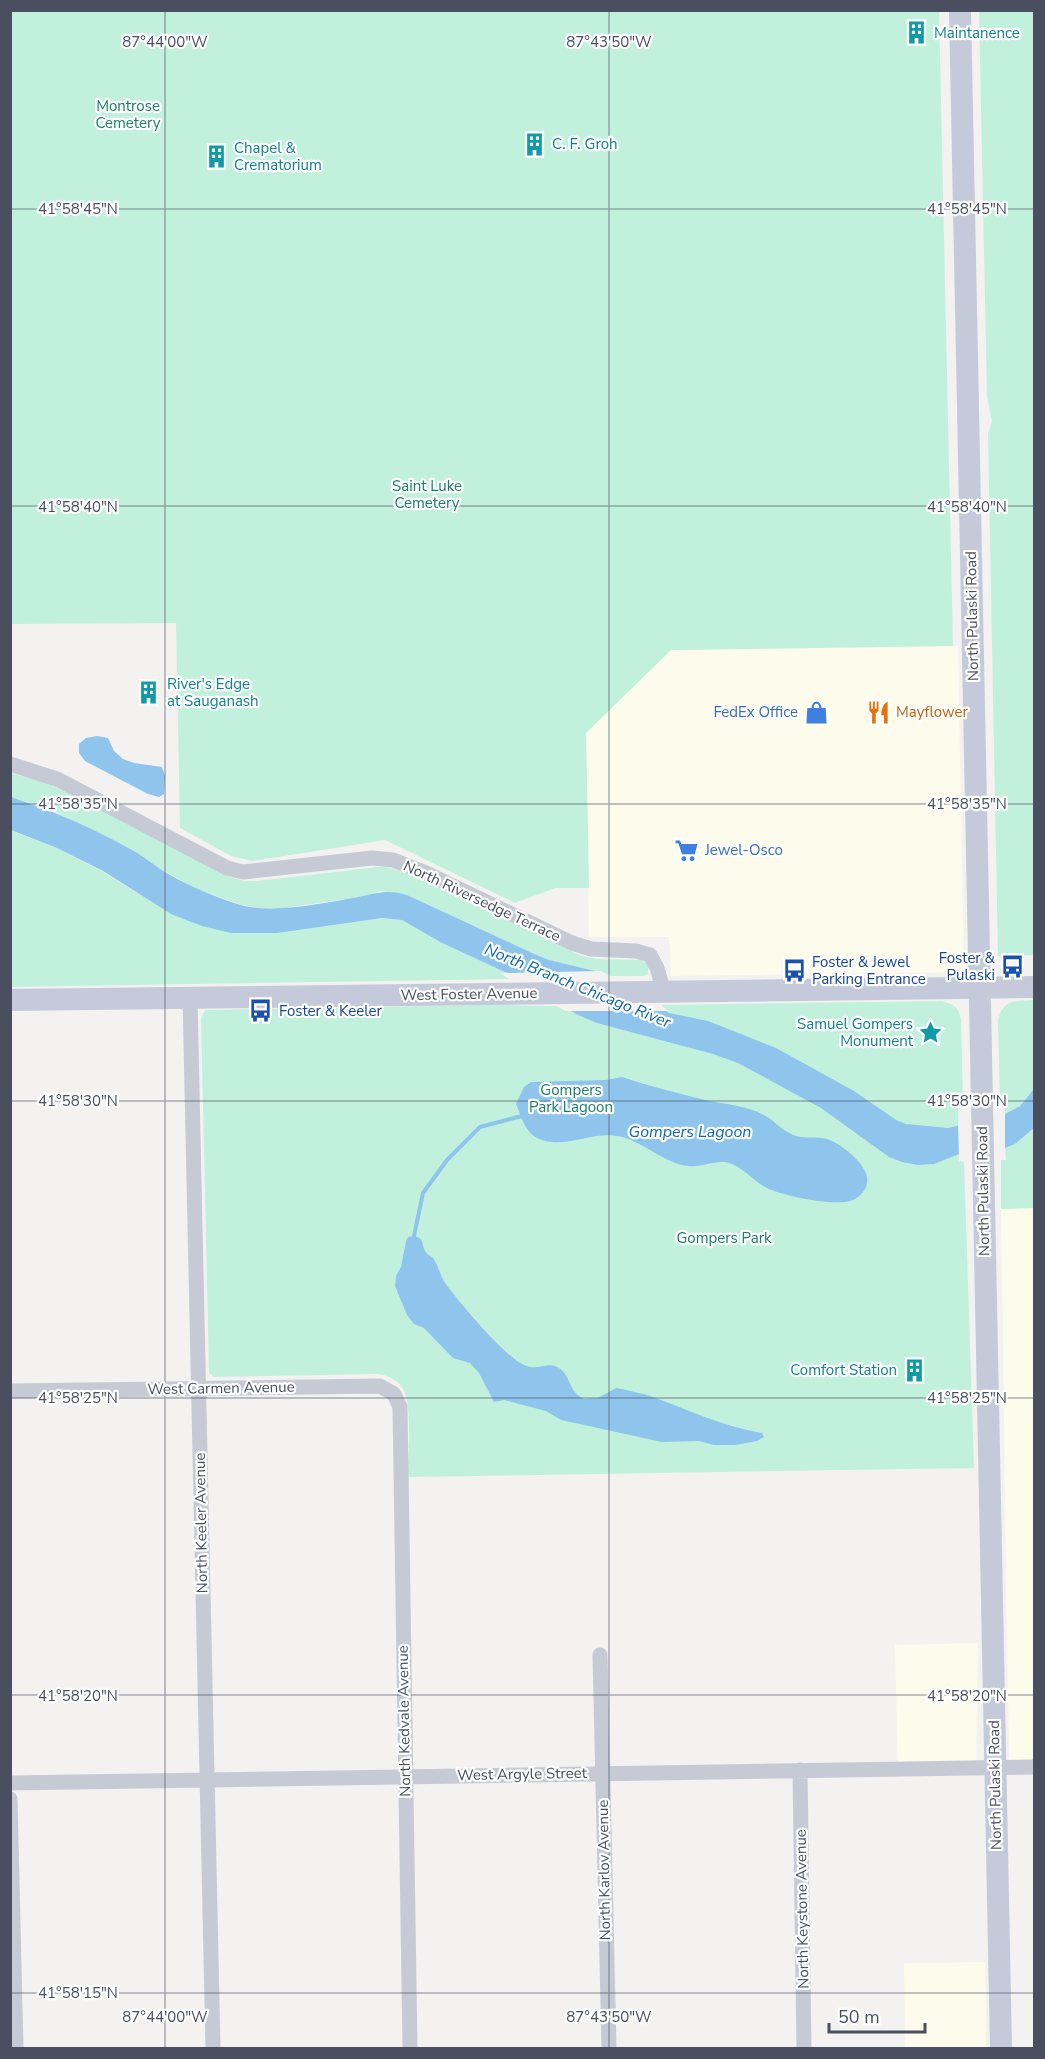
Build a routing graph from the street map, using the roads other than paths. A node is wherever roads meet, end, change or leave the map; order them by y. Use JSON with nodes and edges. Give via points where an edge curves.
{"nodes":[{"id":1,"x":960,"y":10,"type":"edge"},
{"id":2,"x":10,"y":764,"type":"edge"},
{"id":3,"x":1035,"y":987,"type":"edge"},
{"id":4,"x":979,"y":988,"type":"junction"},
{"id":5,"x":664,"y":992,"type":"junction"},
{"id":6,"x":190,"y":997,"type":"junction"},
{"id":7,"x":10,"y":1000,"type":"edge"},
{"id":8,"x":199,"y":1388,"type":"junction"},
{"id":9,"x":10,"y":1391,"type":"edge"},
{"id":10,"x":394,"y":1394,"type":"joint"},
{"id":11,"x":600,"y":1655,"type":"dead end"},
{"id":12,"x":1035,"y":1767,"type":"edge"},
{"id":13,"x":994,"y":1768,"type":"junction"},
{"id":14,"x":800,"y":1770,"type":"junction"},
{"id":15,"x":602,"y":1772,"type":"junction"},
{"id":16,"x":404,"y":1776,"type":"junction"},
{"id":17,"x":207,"y":1779,"type":"junction"},
{"id":18,"x":10,"y":1783,"type":"edge"},
{"id":19,"x":10,"y":1799,"type":"edge"},
{"id":20,"x":16,"y":2049,"type":"edge"},
{"id":21,"x":213,"y":2049,"type":"edge"},
{"id":22,"x":410,"y":2049,"type":"edge"},
{"id":23,"x":609,"y":2049,"type":"edge"},
{"id":24,"x":804,"y":2049,"type":"edge"},
{"id":25,"x":1001,"y":2049,"type":"edge"}],
"edges":[{"from":1,"to":4,"type":"main road","name":"North Pulaski Road"},
{"from":2,"to":5,"type":"street","name":"North Riversedge Terrace","via":[[57,779],[227,868],[243,872],[372,858],[393,860],[572,943],[591,949],[650,955]]},
{"from":3,"to":4,"type":"main road","name":"West Foster Avenue"},
{"from":4,"to":5,"type":"main road","name":"West Foster Avenue"},
{"from":4,"to":13,"type":"main road","name":"North Pulaski Road"},
{"from":5,"to":6,"type":"main road","name":"West Foster Avenue"},
{"from":6,"to":7,"type":"main road","name":"West Foster Avenue"},
{"from":6,"to":8,"type":"street","name":"North Keeler Avenue"},
{"from":8,"to":9,"type":"street","name":"West Carmen Avenue"},
{"from":8,"to":10,"type":"street","name":"West Carmen Avenue","via":[[380,1386]]},
{"from":8,"to":17,"type":"street","name":"North Keeler Avenue"},
{"from":10,"to":16,"type":"street","name":"North Kedvale Avenue","via":[[400,1407]]},
{"from":11,"to":15,"type":"street","name":"North Karlov Avenue"},
{"from":12,"to":13,"type":"street","name":"West Argyle Street"},
{"from":13,"to":14,"type":"street","name":"West Argyle Street"},
{"from":13,"to":25,"type":"main road","name":"North Pulaski Road"},
{"from":14,"to":15,"type":"street","name":"West Argyle Street"},
{"from":14,"to":24,"type":"street","name":"North Keystone Avenue"},
{"from":15,"to":16,"type":"street","name":"West Argyle Street"},
{"from":15,"to":23,"type":"street","name":"North Karlov Avenue"},
{"from":16,"to":17,"type":"street","name":"West Argyle Street"},
{"from":16,"to":22,"type":"street","name":"North Kedvale Avenue"},
{"from":17,"to":18,"type":"street","name":"West Argyle Street"},
{"from":17,"to":21,"type":"street","name":"North Keeler Avenue"},
{"from":19,"to":20,"type":"street"}]}
